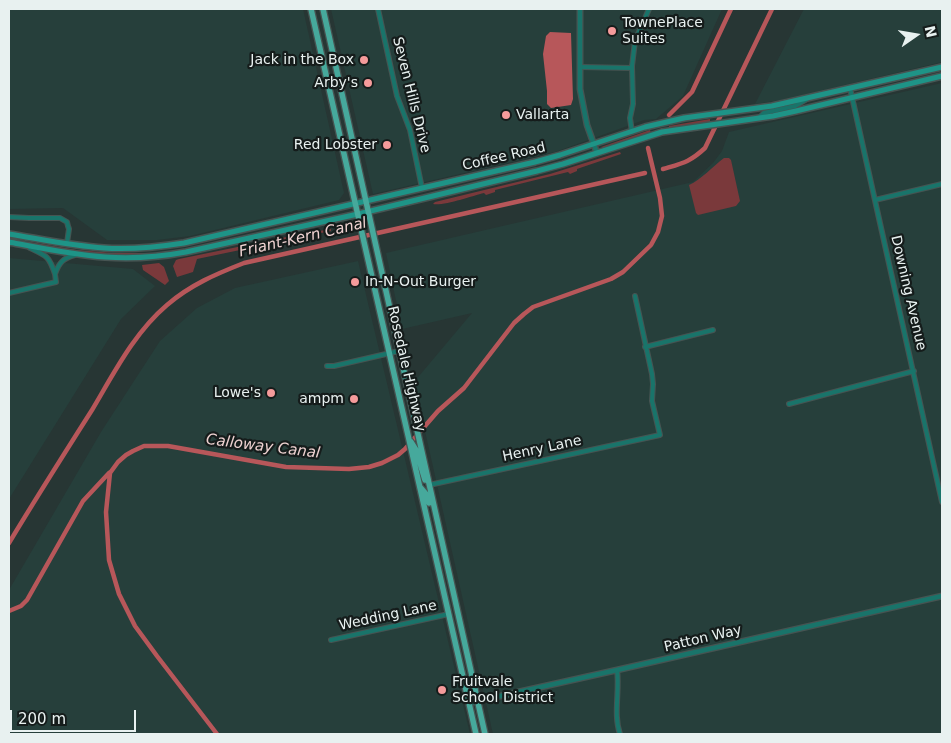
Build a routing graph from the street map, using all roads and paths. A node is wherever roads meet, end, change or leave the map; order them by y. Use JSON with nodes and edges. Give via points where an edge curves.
{"nodes":[{"id":1,"x":311,"y":9,"type":"edge"},
{"id":2,"x":323,"y":9,"type":"edge"},
{"id":3,"x":378,"y":9,"type":"edge"},
{"id":4,"x":580,"y":9,"type":"edge"},
{"id":5,"x":649,"y":9,"type":"edge"},
{"id":6,"x":942,"y":66,"type":"edge"},
{"id":7,"x":580,"y":67,"type":"junction"},
{"id":8,"x":632,"y":68,"type":"junction"},
{"id":9,"x":942,"y":76,"type":"edge"},
{"id":10,"x":850,"y":88,"type":"junction"},
{"id":11,"x":809,"y":98,"type":"junction"},
{"id":12,"x":852,"y":98,"type":"junction"},
{"id":13,"x":759,"y":118,"type":"junction"},
{"id":14,"x":632,"y":132,"type":"junction"},
{"id":15,"x":593,"y":144,"type":"junction"},
{"id":16,"x":597,"y":153,"type":"junction"},
{"id":17,"x":942,"y":184,"type":"edge"},
{"id":18,"x":422,"y":188,"type":"junction"},
{"id":19,"x":875,"y":200,"type":"junction"},
{"id":20,"x":366,"y":201,"type":"junction"},
{"id":21,"x":355,"y":203,"type":"junction"},
{"id":22,"x":368,"y":212,"type":"junction"},
{"id":23,"x":358,"y":214,"type":"junction"},
{"id":24,"x":9,"y":217,"type":"edge"},
{"id":25,"x":9,"y":234,"type":"edge"},
{"id":26,"x":9,"y":242,"type":"edge"},
{"id":27,"x":67,"y":243,"type":"junction"},
{"id":28,"x":26,"y":246,"type":"junction"},
{"id":29,"x":80,"y":255,"type":"junction"},
{"id":30,"x":55,"y":274,"type":"junction"},
{"id":31,"x":9,"y":293,"type":"edge"},
{"id":32,"x":635,"y":296,"type":"dead end"},
{"id":33,"x":714,"y":330,"type":"dead end"},
{"id":34,"x":646,"y":347,"type":"junction"},
{"id":35,"x":399,"y":352,"type":"junction"},
{"id":36,"x":389,"y":354,"type":"junction"},
{"id":37,"x":327,"y":366,"type":"dead end"},
{"id":38,"x":914,"y":370,"type":"junction"},
{"id":39,"x":789,"y":404,"type":"dead end"},
{"id":40,"x":416,"y":451,"type":"junction"},
{"id":41,"x":429,"y":485,"type":"junction"},
{"id":42,"x":420,"y":487,"type":"junction"},
{"id":43,"x":942,"y":502,"type":"edge"},
{"id":44,"x":441,"y":538,"type":"junction"},
{"id":45,"x":942,"y":596,"type":"edge"},
{"id":46,"x":449,"y":614,"type":"junction"},
{"id":47,"x":332,"y":640,"type":"dead end"},
{"id":48,"x":617,"y":670,"type":"junction"},
{"id":49,"x":477,"y":701,"type":"junction"},
{"id":50,"x":468,"y":703,"type":"junction"},
{"id":51,"x":476,"y":734,"type":"edge"},
{"id":52,"x":485,"y":734,"type":"edge"},
{"id":53,"x":620,"y":734,"type":"edge"}],
"edges":[{"from":1,"to":21,"type":"main road","name":"Rosedale Highway"},
{"from":2,"to":20,"type":"main road","name":"Rosedale Highway"},
{"from":3,"to":18,"type":"street","name":"Seven Hills Drive"},
{"from":4,"to":7,"type":"street"},
{"from":5,"to":8,"type":"street","via":[[635,41]]},
{"from":6,"to":10,"type":"main road","name":"Coffee Road"},
{"from":7,"to":8,"type":"street"},
{"from":7,"to":15,"type":"street","via":[[582,102]]},
{"from":8,"to":14,"type":"street"},
{"from":9,"to":12,"type":"main road","name":"Coffee Road"},
{"from":10,"to":11,"type":"main road","name":"Coffee Road"},
{"from":10,"to":12,"type":"street","name":"Downing Avenue"},
{"from":11,"to":13,"type":"street","via":[[795,106],[764,113]]},
{"from":11,"to":14,"type":"main road","name":"Coffee Road","via":[[684,118]]},
{"from":12,"to":13,"type":"main road","name":"Coffee Road"},
{"from":12,"to":19,"type":"street","name":"Downing Avenue"},
{"from":13,"to":16,"type":"main road","name":"Coffee Road","via":[[662,132]]},
{"from":14,"to":15,"type":"main road","name":"Coffee Road"},
{"from":15,"to":16,"type":"street"},
{"from":15,"to":18,"type":"main road","name":"Coffee Road","via":[[534,162]]},
{"from":16,"to":22,"type":"main road","name":"Coffee Road"},
{"from":17,"to":19,"type":"street"},
{"from":18,"to":20,"type":"main road","name":"Coffee Road"},
{"from":19,"to":38,"type":"street","name":"Downing Avenue"},
{"from":20,"to":21,"type":"main road","name":"Coffee Road"},
{"from":20,"to":22,"type":"main road","name":"Rosedale Highway"},
{"from":21,"to":23,"type":"main road","name":"Rosedale Highway"},
{"from":21,"to":27,"type":"main road","name":"Coffee Road","via":[[165,246],[119,248]]},
{"from":22,"to":23,"type":"main road","name":"Coffee Road"},
{"from":22,"to":35,"type":"main road","name":"Rosedale Highway"},
{"from":23,"to":29,"type":"main road","name":"Coffee Road","via":[[166,256],[118,258]]},
{"from":23,"to":36,"type":"main road","name":"Rosedale Highway"},
{"from":24,"to":27,"type":"street","via":[[60,218],[69,229]]},
{"from":25,"to":27,"type":"main road","name":"Coffee Road"},
{"from":26,"to":28,"type":"main road","name":"Coffee Road"},
{"from":28,"to":29,"type":"main road","name":"Coffee Road"},
{"from":28,"to":30,"type":"street","name":"Coffee Road","via":[[46,255]]},
{"from":29,"to":30,"type":"street","name":"Coffee Road","via":[[63,260]]},
{"from":30,"to":31,"type":"street","name":"Coffee Road","via":[[56,282]]},
{"from":32,"to":34,"type":"street"},
{"from":33,"to":34,"type":"street"},
{"from":34,"to":41,"type":"street","name":"Henry Lane","via":[[653,378],[652,401],[660,435]]},
{"from":35,"to":36,"type":"street"},
{"from":35,"to":40,"type":"main road","name":"Rosedale Highway","via":[[416,429]]},
{"from":36,"to":37,"type":"street"},
{"from":36,"to":40,"type":"main road","name":"Rosedale Highway","via":[[408,435]]},
{"from":38,"to":39,"type":"street"},
{"from":38,"to":43,"type":"street","name":"Downing Avenue"},
{"from":40,"to":41,"type":"main road","name":"Rosedale Highway"},
{"from":40,"to":42,"type":"main road","name":"Rosedale Highway"},
{"from":41,"to":44,"type":"main road","name":"Rosedale Highway"},
{"from":42,"to":44,"type":"main road","via":[[428,497],[435,530]]},
{"from":42,"to":46,"type":"main road","name":"Rosedale Highway"},
{"from":44,"to":49,"type":"main road","name":"Rosedale Highway"},
{"from":45,"to":48,"type":"street","name":"Patton Way"},
{"from":46,"to":47,"type":"street","name":"Wedding Lane"},
{"from":46,"to":50,"type":"main road","name":"Rosedale Highway"},
{"from":48,"to":49,"type":"street","name":"Patton Way"},
{"from":48,"to":53,"type":"street"},
{"from":49,"to":50,"type":"street","name":"Patton Way"},
{"from":49,"to":52,"type":"main road","name":"Rosedale Highway"},
{"from":50,"to":51,"type":"main road","name":"Rosedale Highway"}]}
